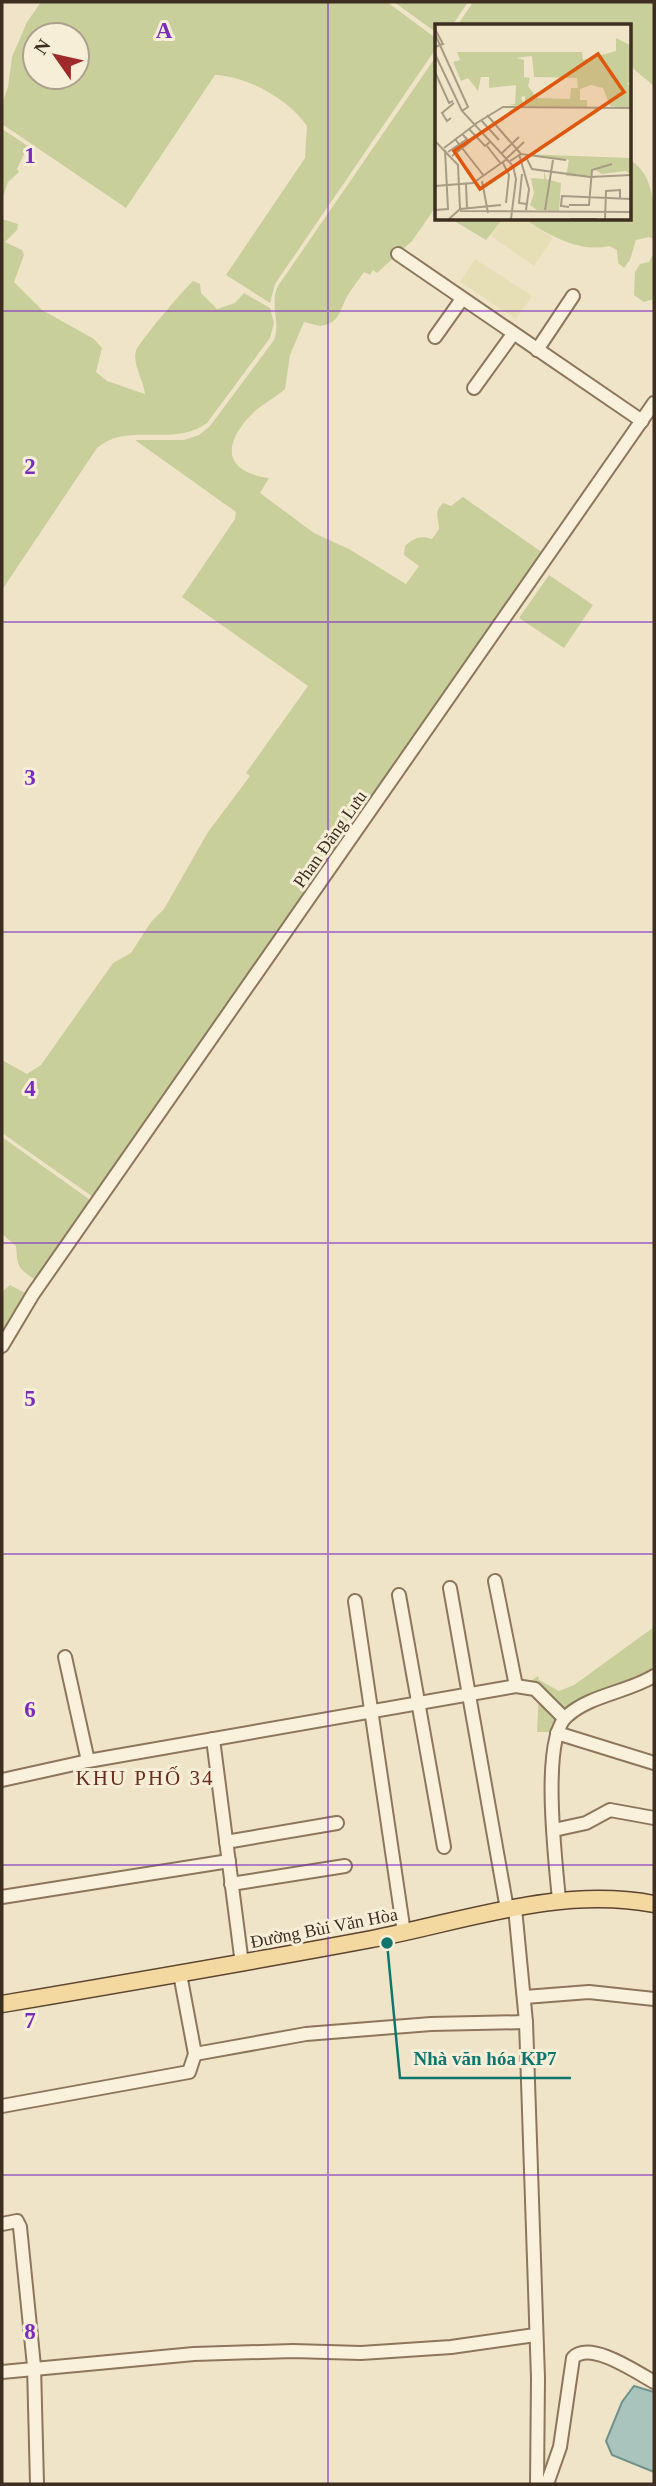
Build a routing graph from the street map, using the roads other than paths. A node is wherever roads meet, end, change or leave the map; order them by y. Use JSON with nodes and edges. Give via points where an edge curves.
{"nodes":[{"id":1,"x":398,"y":254,"type":"dead end"},
{"id":2,"x":573,"y":296,"type":"dead end"},
{"id":3,"x":462,"y":299,"type":"junction"},
{"id":4,"x":513,"y":334,"type":"junction"},
{"id":5,"x":435,"y":337,"type":"dead end"},
{"id":6,"x":537,"y":350,"type":"junction"},
{"id":7,"x":474,"y":388,"type":"dead end"},
{"id":8,"x":654,"y":403,"type":"edge"},
{"id":9,"x":642,"y":421,"type":"junction"},
{"id":10,"x":33,"y":1294,"type":"junction"},
{"id":11,"x":2,"y":1335,"type":"edge"},
{"id":12,"x":2,"y":1346,"type":"edge"},
{"id":13,"x":495,"y":1581,"type":"dead end"},
{"id":14,"x":450,"y":1588,"type":"dead end"},
{"id":15,"x":399,"y":1595,"type":"dead end"},
{"id":16,"x":355,"y":1601,"type":"dead end"},
{"id":17,"x":65,"y":1657,"type":"dead end"},
{"id":18,"x":652,"y":1680,"type":"edge"},
{"id":19,"x":516,"y":1686,"type":"junction"},
{"id":20,"x":471,"y":1696,"type":"junction"},
{"id":21,"x":419,"y":1705,"type":"junction"},
{"id":22,"x":370,"y":1714,"type":"junction"},
{"id":23,"x":564,"y":1718,"type":"junction"},
{"id":24,"x":557,"y":1733,"type":"junction"},
{"id":25,"x":213,"y":1739,"type":"junction"},
{"id":26,"x":88,"y":1761,"type":"junction"},
{"id":27,"x":654,"y":1763,"type":"edge"},
{"id":28,"x":2,"y":1780,"type":"edge"},
{"id":29,"x":654,"y":1818,"type":"edge"},
{"id":30,"x":337,"y":1823,"type":"dead end"},
{"id":31,"x":554,"y":1830,"type":"junction"},
{"id":32,"x":226,"y":1842,"type":"junction"},
{"id":33,"x":444,"y":1847,"type":"dead end"},
{"id":34,"x":229,"y":1861,"type":"junction"},
{"id":35,"x":345,"y":1866,"type":"dead end"},
{"id":36,"x":232,"y":1884,"type":"junction"},
{"id":37,"x":2,"y":1897,"type":"edge"},
{"id":38,"x":559,"y":1900,"type":"junction"},
{"id":39,"x":654,"y":1904,"type":"edge"},
{"id":40,"x":511,"y":1908,"type":"junction"},
{"id":41,"x":404,"y":1933,"type":"junction"},
{"id":42,"x":242,"y":1964,"type":"junction"},
{"id":43,"x":180,"y":1974,"type":"junction"},
{"id":44,"x":524,"y":1997,"type":"junction"},
{"id":45,"x":654,"y":1999,"type":"edge"},
{"id":46,"x":2,"y":2004,"type":"edge"},
{"id":47,"x":526,"y":2022,"type":"junction"},
{"id":48,"x":195,"y":2053,"type":"junction"},
{"id":49,"x":2,"y":2106,"type":"edge"},
{"id":50,"x":2,"y":2224,"type":"edge"},
{"id":51,"x":535,"y":2335,"type":"junction"},
{"id":52,"x":34,"y":2366,"type":"junction"},
{"id":53,"x":2,"y":2372,"type":"edge"},
{"id":54,"x":654,"y":2382,"type":"edge"},
{"id":55,"x":37,"y":2484,"type":"edge"},
{"id":56,"x":537,"y":2484,"type":"edge"},
{"id":57,"x":547,"y":2484,"type":"edge"}],
"edges":[{"from":1,"to":3,"type":"street"},
{"from":2,"to":6,"type":"street"},
{"from":3,"to":4,"type":"street"},
{"from":3,"to":5,"type":"street"},
{"from":4,"to":6,"type":"street"},
{"from":4,"to":7,"type":"street"},
{"from":6,"to":9,"type":"street"},
{"from":8,"to":9,"type":"street","name":"Phan Đăng Lưu"},
{"from":9,"to":10,"type":"street","name":"Phan Đăng Lưu"},
{"from":10,"to":11,"type":"street"},
{"from":10,"to":12,"type":"street"},
{"from":13,"to":19,"type":"street"},
{"from":14,"to":20,"type":"street"},
{"from":15,"to":21,"type":"street"},
{"from":16,"to":22,"type":"street"},
{"from":17,"to":26,"type":"street"},
{"from":18,"to":23,"type":"street","via":[[578,1708]]},
{"from":19,"to":20,"type":"street"},
{"from":19,"to":23,"type":"street","via":[[535,1689]]},
{"from":20,"to":21,"type":"street"},
{"from":20,"to":40,"type":"street"},
{"from":21,"to":22,"type":"street"},
{"from":21,"to":33,"type":"street"},
{"from":22,"to":25,"type":"street"},
{"from":22,"to":41,"type":"street"},
{"from":23,"to":24,"type":"street"},
{"from":24,"to":27,"type":"street"},
{"from":24,"to":31,"type":"street","via":[[551,1769]]},
{"from":25,"to":26,"type":"street"},
{"from":25,"to":32,"type":"street"},
{"from":26,"to":28,"type":"street"},
{"from":29,"to":31,"type":"street","via":[[610,1810],[586,1823]]},
{"from":30,"to":32,"type":"street"},
{"from":31,"to":38,"type":"street"},
{"from":32,"to":34,"type":"street"},
{"from":34,"to":36,"type":"street"},
{"from":34,"to":37,"type":"street"},
{"from":35,"to":36,"type":"street"},
{"from":36,"to":42,"type":"street"},
{"from":38,"to":39,"type":"main road","name":"Đường Bùi Văn Hòa"},
{"from":38,"to":40,"type":"main road","name":"Đường Bùi Văn Hòa"},
{"from":40,"to":41,"type":"main road","name":"Đường Bùi Văn Hòa"},
{"from":40,"to":44,"type":"street"},
{"from":41,"to":42,"type":"main road","name":"Đường Bùi Văn Hòa"},
{"from":42,"to":43,"type":"main road","name":"Đường Bùi Văn Hòa"},
{"from":43,"to":46,"type":"main road","name":"Đường Bùi Văn Hòa"},
{"from":43,"to":48,"type":"street"},
{"from":44,"to":45,"type":"street","via":[[589,1992]]},
{"from":44,"to":47,"type":"street"},
{"from":47,"to":48,"type":"street","via":[[306,2034]]},
{"from":47,"to":51,"type":"street"},
{"from":48,"to":49,"type":"street","via":[[189,2072],[178,2076]]},
{"from":50,"to":52,"type":"street","via":[[17,2221],[20,2227]]},
{"from":51,"to":52,"type":"street","via":[[376,2352],[194,2354]]},
{"from":51,"to":56,"type":"street"},
{"from":52,"to":53,"type":"street"},
{"from":52,"to":55,"type":"street"},
{"from":54,"to":57,"type":"street","via":[[620,2363],[587,2350],[579,2352],[573,2358],[560,2446]]}]}
